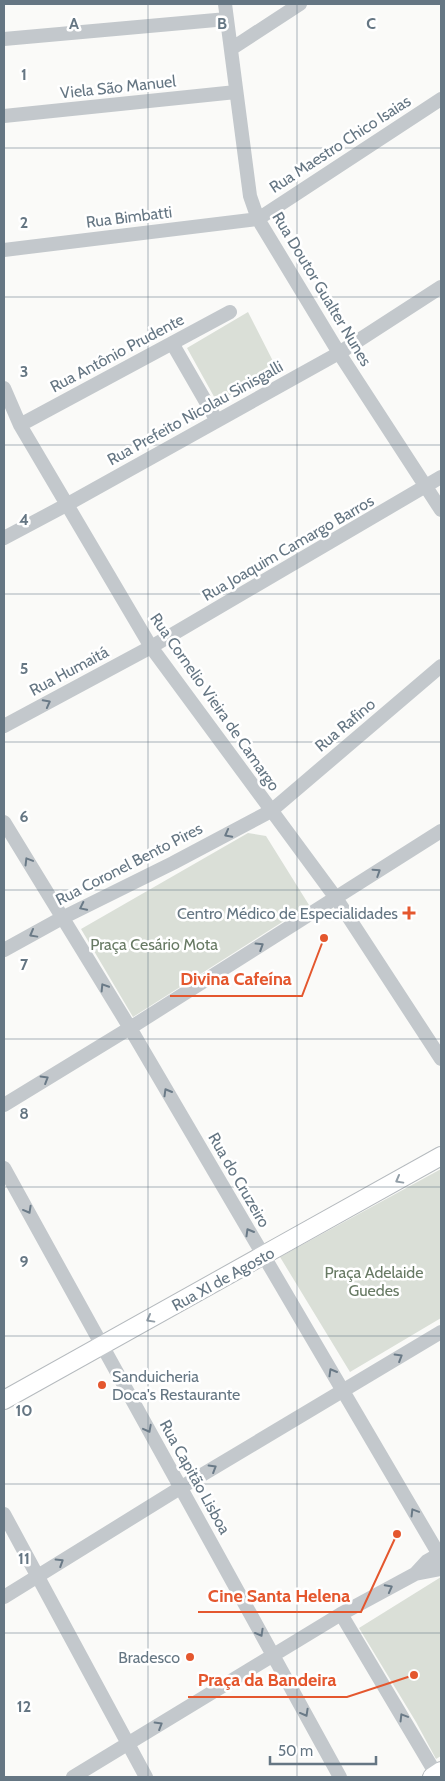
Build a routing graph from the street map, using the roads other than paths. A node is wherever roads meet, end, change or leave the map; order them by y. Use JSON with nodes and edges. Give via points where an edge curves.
{"nodes":[{"id":1,"x":225,"y":4,"type":"edge"},
{"id":2,"x":300,"y":4,"type":"edge"},
{"id":3,"x":227,"y":18,"type":"junction"},
{"id":4,"x":4,"y":39,"type":"edge"},
{"id":5,"x":231,"y":49,"type":"junction"},
{"id":6,"x":236,"y":92,"type":"junction"},
{"id":7,"x":441,"y":99,"type":"edge"},
{"id":8,"x":4,"y":116,"type":"edge"},
{"id":9,"x":258,"y":219,"type":"junction"},
{"id":10,"x":4,"y":250,"type":"edge"},
{"id":11,"x":441,"y":287,"type":"edge"},
{"id":12,"x":230,"y":312,"type":"dead end"},
{"id":13,"x":172,"y":343,"type":"junction"},
{"id":14,"x":339,"y":352,"type":"junction"},
{"id":15,"x":4,"y":388,"type":"edge"},
{"id":16,"x":217,"y":421,"type":"junction"},
{"id":17,"x":20,"y":425,"type":"junction"},
{"id":18,"x":441,"y":478,"type":"edge"},
{"id":19,"x":427,"y":487,"type":"junction"},
{"id":20,"x":68,"y":504,"type":"junction"},
{"id":21,"x":441,"y":510,"type":"edge"},
{"id":22,"x":4,"y":538,"type":"edge"},
{"id":23,"x":151,"y":647,"type":"junction"},
{"id":24,"x":441,"y":666,"type":"edge"},
{"id":25,"x":4,"y":726,"type":"edge"},
{"id":26,"x":271,"y":811,"type":"junction"},
{"id":27,"x":4,"y":822,"type":"edge"},
{"id":28,"x":441,"y":831,"type":"edge"},
{"id":29,"x":336,"y":898,"type":"junction"},
{"id":30,"x":62,"y":918,"type":"junction"},
{"id":31,"x":4,"y":950,"type":"edge"},
{"id":32,"x":130,"y":1028,"type":"junction"},
{"id":33,"x":441,"y":1059,"type":"edge"},
{"id":34,"x":4,"y":1105,"type":"edge"},
{"id":35,"x":441,"y":1156,"type":"edge"},
{"id":36,"x":4,"y":1168,"type":"edge"},
{"id":37,"x":263,"y":1256,"type":"junction"},
{"id":38,"x":441,"y":1332,"type":"edge"},
{"id":39,"x":103,"y":1345,"type":"junction"},
{"id":40,"x":342,"y":1391,"type":"junction"},
{"id":41,"x":4,"y":1400,"type":"edge"},
{"id":42,"x":180,"y":1488,"type":"junction"},
{"id":43,"x":4,"y":1514,"type":"edge"},
{"id":44,"x":441,"y":1555,"type":"edge"},
{"id":45,"x":441,"y":1569,"type":"edge"},
{"id":46,"x":415,"y":1574,"type":"junction"},
{"id":47,"x":38,"y":1576,"type":"junction"},
{"id":48,"x":4,"y":1597,"type":"edge"},
{"id":49,"x":341,"y":1614,"type":"junction"},
{"id":50,"x":273,"y":1655,"type":"junction"},
{"id":51,"x":128,"y":1744,"type":"junction"},
{"id":52,"x":436,"y":1774,"type":"edge"},
{"id":53,"x":73,"y":1777,"type":"edge"},
{"id":54,"x":146,"y":1777,"type":"edge"},
{"id":55,"x":340,"y":1777,"type":"edge"}],
"edges":[{"from":1,"to":3,"type":"street","name":"Rua Doutor Gualter Nunes"},
{"from":2,"to":5,"type":"street"},
{"from":3,"to":4,"type":"street"},
{"from":3,"to":5,"type":"street","name":"Rua Doutor Gualter Nunes"},
{"from":5,"to":6,"type":"street","name":"Rua Doutor Gualter Nunes"},
{"from":6,"to":8,"type":"street","name":"Viela São Manuel"},
{"from":6,"to":9,"type":"street","name":"Rua Doutor Gualter Nunes","via":[[250,196]]},
{"from":7,"to":9,"type":"street","name":"Rua Maestro Chico Isaias"},
{"from":9,"to":10,"type":"street","name":"Rua Bimbatti"},
{"from":9,"to":14,"type":"street","name":"Rua Doutor Gualter Nunes"},
{"from":11,"to":14,"type":"street","name":"Rua Prefeito Nicolau Sinisgalli"},
{"from":12,"to":13,"type":"street","name":"Rua Antônio Prudente"},
{"from":13,"to":16,"type":"street"},
{"from":13,"to":17,"type":"street","name":"Rua Antônio Prudente"},
{"from":14,"to":16,"type":"street","name":"Rua Prefeito Nicolau Sinisgalli"},
{"from":14,"to":19,"type":"street","name":"Rua Doutor Gualter Nunes"},
{"from":15,"to":17,"type":"street","name":"Rua Cornelio Vieira de Camargo"},
{"from":16,"to":20,"type":"street","name":"Rua Prefeito Nicolau Sinisgalli"},
{"from":17,"to":20,"type":"street","name":"Rua Cornelio Vieira de Camargo"},
{"from":18,"to":19,"type":"street","name":"Rua Joaquim Camargo Barros"},
{"from":19,"to":21,"type":"street","name":"Rua Doutor Gualter Nunes"},
{"from":19,"to":23,"type":"street","name":"Rua Joaquim Camargo Barros"},
{"from":20,"to":22,"type":"street","name":"Rua Prefeito Nicolau Sinisgalli"},
{"from":20,"to":23,"type":"street","name":"Rua Cornelio Vieira de Camargo"},
{"from":25,"to":23,"type":"street","name":"Rua Humaitá","one_way":true},
{"from":23,"to":26,"type":"street","name":"Rua Cornelio Vieira de Camargo"},
{"from":24,"to":26,"type":"street","name":"Rua Rafino"},
{"from":26,"to":29,"type":"street","name":"Rua Cornelio Vieira de Camargo"},
{"from":26,"to":30,"type":"street","name":"Rua Coronel Bento Pires","one_way":true},
{"from":30,"to":27,"type":"street","name":"Rua do Cruzeiro","one_way":true},
{"from":29,"to":28,"type":"street","one_way":true},
{"from":32,"to":29,"type":"street","one_way":true},
{"from":29,"to":33,"type":"street","name":"Rua Cornelio Vieira de Camargo"},
{"from":30,"to":31,"type":"street","name":"Rua Coronel Bento Pires","one_way":true},
{"from":32,"to":30,"type":"street","name":"Rua do Cruzeiro","one_way":true},
{"from":34,"to":32,"type":"street","one_way":true},
{"from":37,"to":32,"type":"street","name":"Rua do Cruzeiro","one_way":true},
{"from":35,"to":37,"type":"main road","name":"Rua XI de Agosto","one_way":true},
{"from":36,"to":39,"type":"street","name":"Rua Capitão Lisboa","one_way":true},
{"from":37,"to":39,"type":"main road","name":"Rua XI de Agosto","one_way":true},
{"from":40,"to":37,"type":"street","name":"Rua do Cruzeiro","one_way":true},
{"from":40,"to":38,"type":"street","one_way":true},
{"from":39,"to":41,"type":"main road","name":"Rua XI de Agosto"},
{"from":39,"to":42,"type":"street","name":"Rua Capitão Lisboa","one_way":true},
{"from":42,"to":40,"type":"street","one_way":true},
{"from":44,"to":40,"type":"street","name":"Rua do Cruzeiro","one_way":true},
{"from":47,"to":42,"type":"street","one_way":true},
{"from":42,"to":50,"type":"street","name":"Rua Capitão Lisboa","one_way":true},
{"from":43,"to":47,"type":"street"},
{"from":44,"to":46,"type":"street","via":[[427,1561]]},
{"from":45,"to":46,"type":"street"},
{"from":49,"to":46,"type":"street","one_way":true},
{"from":47,"to":48,"type":"street"},
{"from":47,"to":51,"type":"street"},
{"from":49,"to":50,"type":"street"},
{"from":52,"to":49,"type":"street","one_way":true},
{"from":51,"to":50,"type":"street","one_way":true},
{"from":50,"to":55,"type":"street","name":"Rua Capitão Lisboa","one_way":true},
{"from":51,"to":53,"type":"street"},
{"from":51,"to":54,"type":"street"}]}
